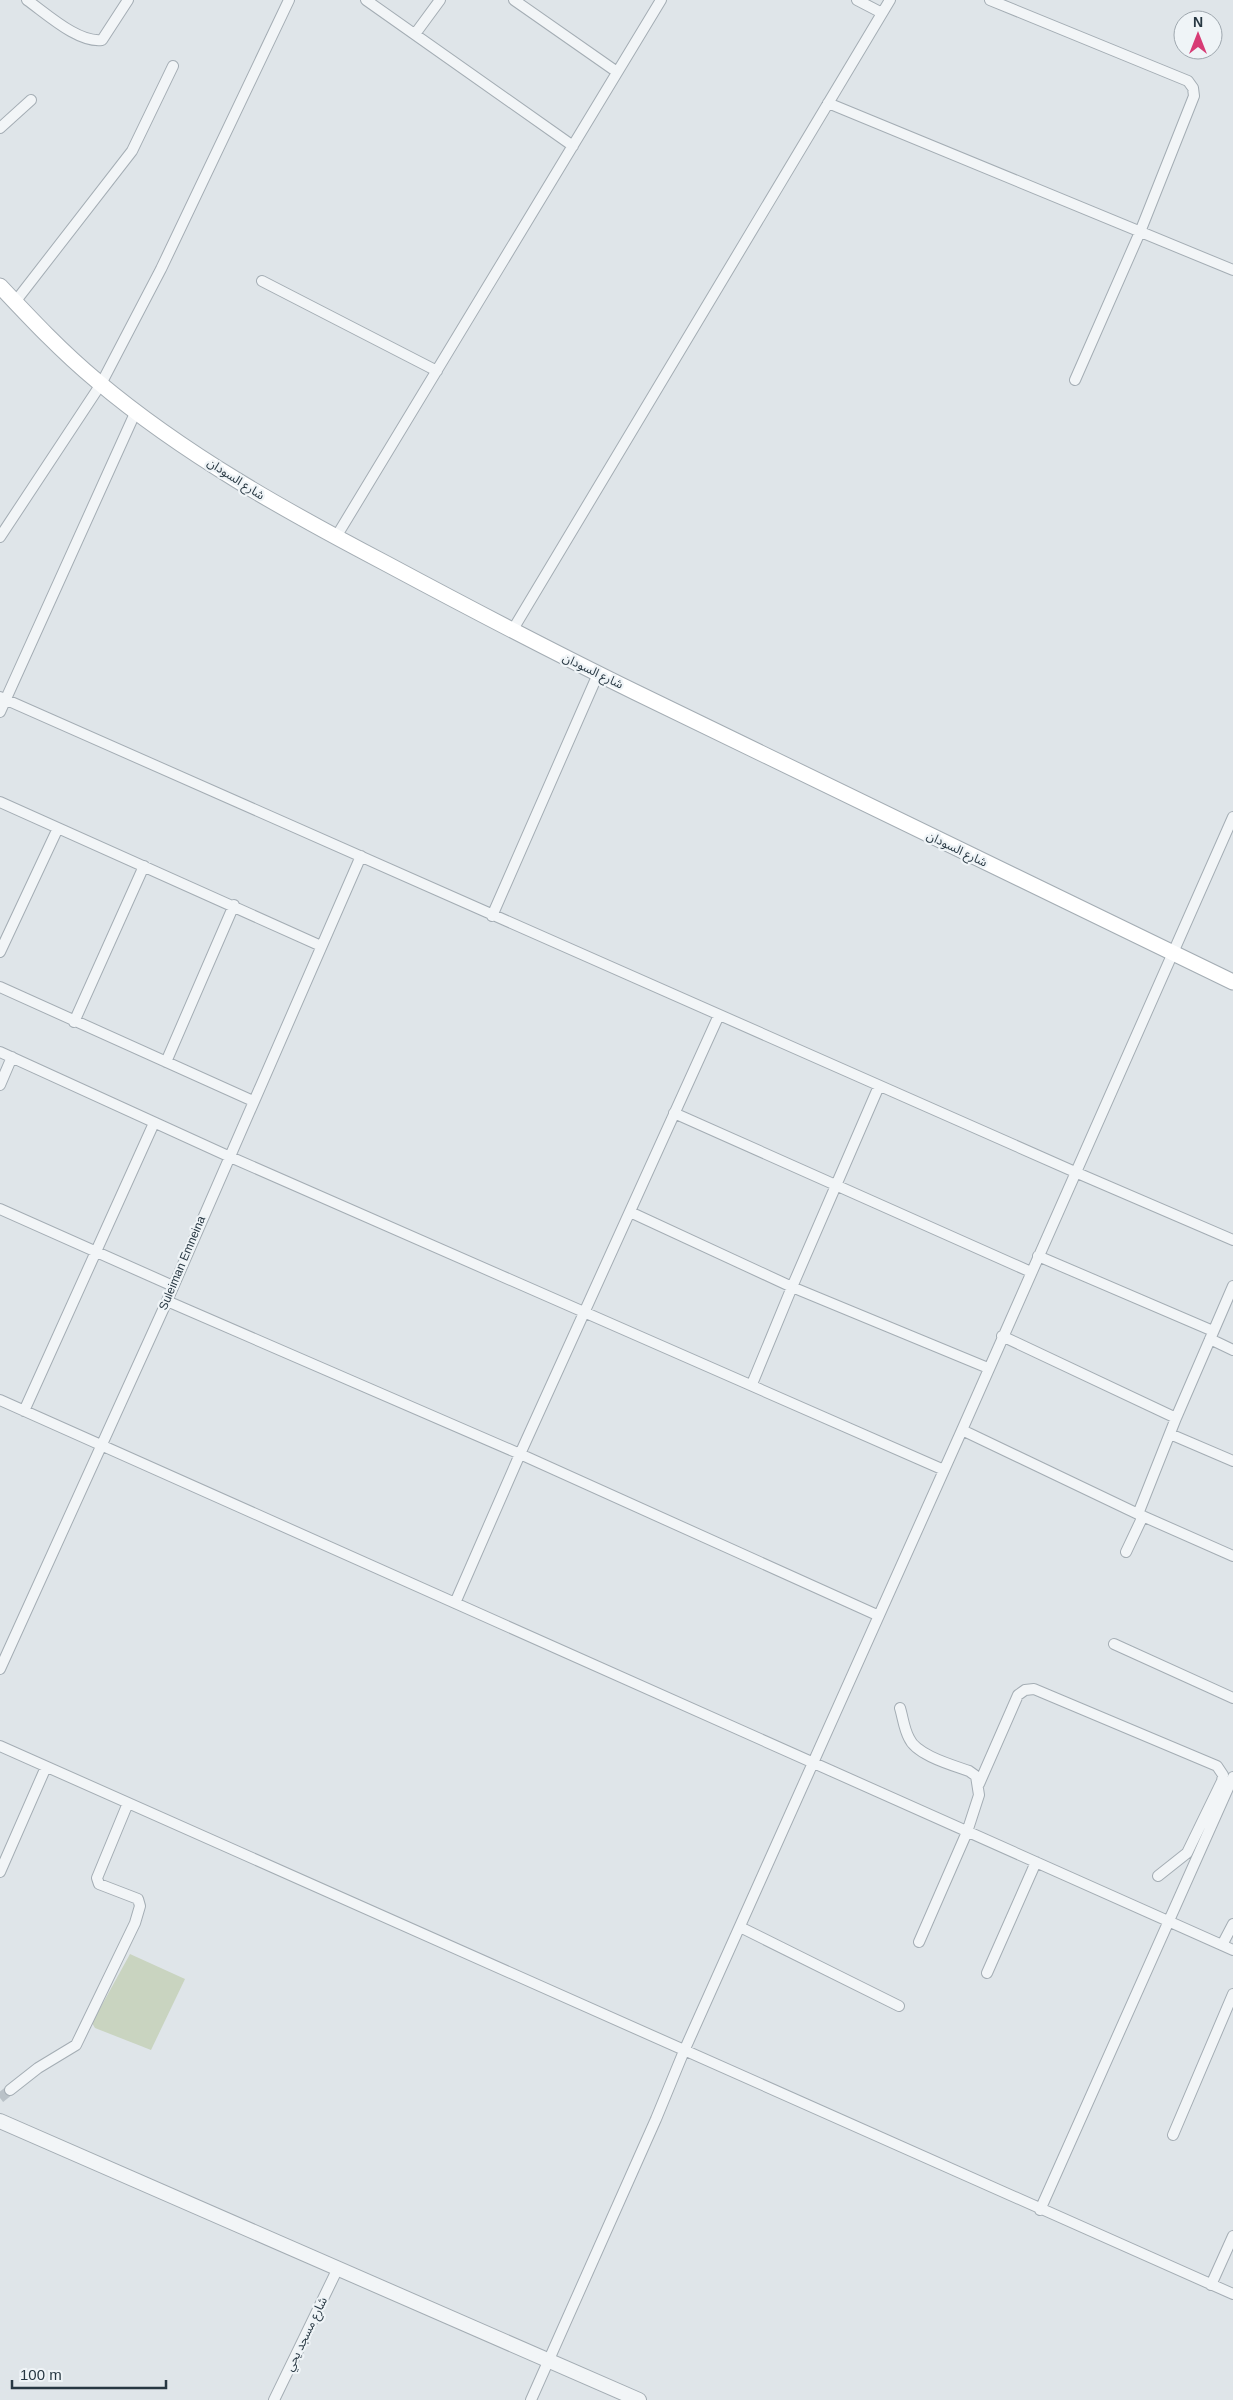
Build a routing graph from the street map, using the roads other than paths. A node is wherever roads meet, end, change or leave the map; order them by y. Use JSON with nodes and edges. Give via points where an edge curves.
{"nodes":[{"id":1,"x":27,"y":0,"type":"edge"},
{"id":2,"x":128,"y":0,"type":"edge"},
{"id":3,"x":289,"y":0,"type":"edge"},
{"id":4,"x":366,"y":0,"type":"edge"},
{"id":5,"x":440,"y":0,"type":"edge"},
{"id":6,"x":514,"y":0,"type":"edge"},
{"id":7,"x":661,"y":0,"type":"edge"},
{"id":8,"x":857,"y":0,"type":"edge"},
{"id":9,"x":890,"y":0,"type":"edge"},
{"id":10,"x":990,"y":0,"type":"edge"},
{"id":11,"x":882,"y":13,"type":"junction"},
{"id":12,"x":414,"y":34,"type":"junction"},
{"id":13,"x":173,"y":66,"type":"dead end"},
{"id":14,"x":617,"y":72,"type":"junction"},
{"id":15,"x":31,"y":100,"type":"dead end"},
{"id":16,"x":828,"y":103,"type":"junction"},
{"id":17,"x":0,"y":128,"type":"edge"},
{"id":18,"x":573,"y":146,"type":"junction"},
{"id":19,"x":1140,"y":232,"type":"junction"},
{"id":20,"x":1233,"y":270,"type":"edge"},
{"id":21,"x":262,"y":281,"type":"dead end"},
{"id":22,"x":0,"y":286,"type":"edge"},
{"id":23,"x":15,"y":302,"type":"junction"},
{"id":24,"x":437,"y":370,"type":"junction"},
{"id":25,"x":1074,"y":380,"type":"dead end"},
{"id":26,"x":100,"y":384,"type":"junction"},
{"id":27,"x":136,"y":411,"type":"junction"},
{"id":28,"x":0,"y":537,"type":"edge"},
{"id":29,"x":336,"y":537,"type":"junction"},
{"id":30,"x":512,"y":631,"type":"junction"},
{"id":31,"x":598,"y":674,"type":"junction"},
{"id":32,"x":3,"y":698,"type":"edge"},
{"id":33,"x":0,"y":712,"type":"edge"},
{"id":34,"x":0,"y":802,"type":"edge"},
{"id":35,"x":1233,"y":817,"type":"edge"},
{"id":36,"x":58,"y":828,"type":"junction"},
{"id":37,"x":361,"y":856,"type":"junction"},
{"id":38,"x":144,"y":866,"type":"junction"},
{"id":39,"x":234,"y":905,"type":"junction"},
{"id":40,"x":492,"y":916,"type":"junction"},
{"id":41,"x":321,"y":946,"type":"junction"},
{"id":42,"x":0,"y":952,"type":"edge"},
{"id":43,"x":1174,"y":953,"type":"junction"},
{"id":44,"x":1233,"y":982,"type":"edge"},
{"id":45,"x":0,"y":987,"type":"edge"},
{"id":46,"x":719,"y":1015,"type":"junction"},
{"id":47,"x":74,"y":1022,"type":"junction"},
{"id":48,"x":0,"y":1052,"type":"edge"},
{"id":49,"x":12,"y":1058,"type":"junction"},
{"id":50,"x":166,"y":1062,"type":"junction"},
{"id":51,"x":0,"y":1085,"type":"edge"},
{"id":52,"x":879,"y":1086,"type":"junction"},
{"id":53,"x":253,"y":1101,"type":"junction"},
{"id":54,"x":674,"y":1113,"type":"junction"},
{"id":55,"x":154,"y":1123,"type":"junction"},
{"id":56,"x":228,"y":1156,"type":"junction"},
{"id":57,"x":1075,"y":1172,"type":"junction"},
{"id":58,"x":836,"y":1184,"type":"junction"},
{"id":59,"x":0,"y":1210,"type":"edge"},
{"id":60,"x":630,"y":1212,"type":"junction"},
{"id":61,"x":1233,"y":1240,"type":"edge"},
{"id":62,"x":95,"y":1253,"type":"junction"},
{"id":63,"x":1038,"y":1256,"type":"junction"},
{"id":64,"x":1031,"y":1272,"type":"junction"},
{"id":65,"x":173,"y":1286,"type":"junction"},
{"id":66,"x":792,"y":1286,"type":"junction"},
{"id":67,"x":1233,"y":1286,"type":"edge"},
{"id":68,"x":166,"y":1300,"type":"junction"},
{"id":69,"x":584,"y":1312,"type":"junction"},
{"id":70,"x":1212,"y":1335,"type":"junction"},
{"id":71,"x":1002,"y":1336,"type":"junction"},
{"id":72,"x":1233,"y":1350,"type":"edge"},
{"id":73,"x":988,"y":1368,"type":"junction"},
{"id":74,"x":752,"y":1384,"type":"junction"},
{"id":75,"x":0,"y":1400,"type":"edge"},
{"id":76,"x":24,"y":1410,"type":"junction"},
{"id":77,"x":1176,"y":1418,"type":"junction"},
{"id":78,"x":962,"y":1430,"type":"junction"},
{"id":79,"x":1170,"y":1434,"type":"junction"},
{"id":80,"x":100,"y":1444,"type":"junction"},
{"id":81,"x":520,"y":1454,"type":"junction"},
{"id":82,"x":1233,"y":1461,"type":"edge"},
{"id":83,"x":944,"y":1470,"type":"junction"},
{"id":84,"x":1140,"y":1515,"type":"junction"},
{"id":85,"x":1126,"y":1552,"type":"dead end"},
{"id":86,"x":1233,"y":1556,"type":"edge"},
{"id":87,"x":455,"y":1603,"type":"junction"},
{"id":88,"x":877,"y":1615,"type":"junction"},
{"id":89,"x":1114,"y":1644,"type":"dead end"},
{"id":90,"x":0,"y":1669,"type":"edge"},
{"id":91,"x":1233,"y":1698,"type":"edge"},
{"id":92,"x":900,"y":1708,"type":"dead end"},
{"id":93,"x":0,"y":1746,"type":"edge"},
{"id":94,"x":811,"y":1762,"type":"junction"},
{"id":95,"x":46,"y":1767,"type":"junction"},
{"id":96,"x":1233,"y":1777,"type":"edge"},
{"id":97,"x":979,"y":1784,"type":"junction"},
{"id":98,"x":128,"y":1803,"type":"junction"},
{"id":99,"x":967,"y":1832,"type":"junction"},
{"id":100,"x":1036,"y":1862,"type":"junction"},
{"id":101,"x":0,"y":1872,"type":"edge"},
{"id":102,"x":1158,"y":1876,"type":"dead end"},
{"id":103,"x":1169,"y":1922,"type":"junction"},
{"id":104,"x":1233,"y":1924,"type":"edge"},
{"id":105,"x":740,"y":1928,"type":"junction"},
{"id":106,"x":919,"y":1942,"type":"dead end"},
{"id":107,"x":1222,"y":1945,"type":"junction"},
{"id":108,"x":1233,"y":1950,"type":"edge"},
{"id":109,"x":987,"y":1973,"type":"dead end"},
{"id":110,"x":1233,"y":1994,"type":"edge"},
{"id":111,"x":899,"y":2006,"type":"dead end"},
{"id":112,"x":684,"y":2051,"type":"junction"},
{"id":113,"x":10,"y":2090,"type":"tunnel mouth"},
{"id":114,"x":0,"y":2121,"type":"edge"},
{"id":115,"x":1173,"y":2135,"type":"dead end"},
{"id":116,"x":1040,"y":2210,"type":"junction"},
{"id":117,"x":1233,"y":2236,"type":"edge"},
{"id":118,"x":338,"y":2268,"type":"junction"},
{"id":119,"x":1211,"y":2285,"type":"junction"},
{"id":120,"x":1233,"y":2294,"type":"edge"},
{"id":121,"x":548,"y":2359,"type":"junction"},
{"id":122,"x":274,"y":2400,"type":"edge"},
{"id":123,"x":531,"y":2400,"type":"edge"},
{"id":124,"x":639,"y":2400,"type":"edge"}],
"edges":[{"from":1,"to":2,"type":"street","via":[[82,38],[94,41],[102,40]]},
{"from":3,"to":26,"type":"street","via":[[161,269]]},
{"from":4,"to":12,"type":"street"},
{"from":5,"to":12,"type":"street"},
{"from":6,"to":14,"type":"street"},
{"from":7,"to":14,"type":"street"},
{"from":8,"to":11,"type":"street"},
{"from":9,"to":11,"type":"street"},
{"from":10,"to":19,"type":"street","via":[[1188,82],[1193,88],[1194,96]]},
{"from":11,"to":16,"type":"street"},
{"from":12,"to":18,"type":"street"},
{"from":13,"to":23,"type":"street","via":[[132,151]]},
{"from":14,"to":18,"type":"street"},
{"from":15,"to":17,"type":"street"},
{"from":16,"to":19,"type":"street"},
{"from":16,"to":30,"type":"street"},
{"from":18,"to":24,"type":"street"},
{"from":19,"to":20,"type":"street"},
{"from":19,"to":25,"type":"street"},
{"from":21,"to":24,"type":"street"},
{"from":22,"to":23,"type":"main road","name":"شارع السودان"},
{"from":23,"to":26,"type":"main road","name":"شارع السودان"},
{"from":24,"to":29,"type":"street"},
{"from":26,"to":27,"type":"main road","name":"شارع السودان"},
{"from":26,"to":28,"type":"street"},
{"from":27,"to":29,"type":"main road","name":"شارع السودان","via":[[226,474]]},
{"from":27,"to":32,"type":"street"},
{"from":29,"to":30,"type":"main road","name":"شارع السودان"},
{"from":30,"to":31,"type":"main road","name":"شارع السودان"},
{"from":31,"to":40,"type":"street"},
{"from":31,"to":43,"type":"main road","name":"شارع السودان"},
{"from":32,"to":33,"type":"street"},
{"from":32,"to":37,"type":"street"},
{"from":34,"to":36,"type":"street"},
{"from":35,"to":43,"type":"street"},
{"from":36,"to":38,"type":"street"},
{"from":36,"to":42,"type":"street"},
{"from":37,"to":40,"type":"street"},
{"from":37,"to":41,"type":"street","name":"Suleiman Emneina"},
{"from":38,"to":39,"type":"street"},
{"from":38,"to":47,"type":"street"},
{"from":39,"to":41,"type":"street"},
{"from":39,"to":50,"type":"street"},
{"from":40,"to":46,"type":"street"},
{"from":41,"to":53,"type":"street","name":"Suleiman Emneina"},
{"from":43,"to":44,"type":"main road","name":"شارع السودان"},
{"from":43,"to":57,"type":"street"},
{"from":45,"to":47,"type":"street"},
{"from":46,"to":52,"type":"street"},
{"from":46,"to":54,"type":"street"},
{"from":47,"to":50,"type":"street"},
{"from":48,"to":49,"type":"street"},
{"from":49,"to":51,"type":"street"},
{"from":49,"to":55,"type":"street"},
{"from":50,"to":53,"type":"street"},
{"from":52,"to":57,"type":"street"},
{"from":52,"to":58,"type":"street"},
{"from":53,"to":56,"type":"street","name":"Suleiman Emneina"},
{"from":54,"to":58,"type":"street"},
{"from":54,"to":60,"type":"street"},
{"from":55,"to":56,"type":"street"},
{"from":55,"to":62,"type":"street"},
{"from":56,"to":65,"type":"street","name":"Suleiman Emneina"},
{"from":56,"to":69,"type":"street"},
{"from":57,"to":61,"type":"street"},
{"from":57,"to":63,"type":"street"},
{"from":58,"to":64,"type":"street"},
{"from":58,"to":66,"type":"street"},
{"from":59,"to":62,"type":"street"},
{"from":60,"to":66,"type":"street"},
{"from":60,"to":69,"type":"street"},
{"from":62,"to":65,"type":"street"},
{"from":62,"to":76,"type":"street"},
{"from":63,"to":64,"type":"street"},
{"from":63,"to":70,"type":"street"},
{"from":64,"to":71,"type":"street"},
{"from":65,"to":68,"type":"street","name":"Suleiman Emneina"},
{"from":66,"to":73,"type":"street"},
{"from":66,"to":74,"type":"street"},
{"from":67,"to":70,"type":"street"},
{"from":68,"to":80,"type":"street","name":"Suleiman Emneina"},
{"from":68,"to":81,"type":"street"},
{"from":69,"to":74,"type":"street"},
{"from":69,"to":81,"type":"street"},
{"from":70,"to":72,"type":"street"},
{"from":70,"to":77,"type":"street"},
{"from":71,"to":73,"type":"street"},
{"from":71,"to":77,"type":"street"},
{"from":73,"to":78,"type":"street"},
{"from":74,"to":83,"type":"street"},
{"from":75,"to":76,"type":"street"},
{"from":76,"to":80,"type":"street"},
{"from":77,"to":79,"type":"street"},
{"from":78,"to":83,"type":"street"},
{"from":78,"to":84,"type":"street"},
{"from":79,"to":82,"type":"street"},
{"from":79,"to":84,"type":"street"},
{"from":80,"to":87,"type":"street"},
{"from":80,"to":90,"type":"street","name":"Suleiman Emneina"},
{"from":81,"to":87,"type":"street"},
{"from":81,"to":88,"type":"street"},
{"from":83,"to":88,"type":"street"},
{"from":84,"to":85,"type":"street"},
{"from":84,"to":86,"type":"street"},
{"from":87,"to":94,"type":"street"},
{"from":88,"to":94,"type":"street"},
{"from":89,"to":91,"type":"street"},
{"from":92,"to":97,"type":"street","via":[[913,1745],[976,1776]]},
{"from":93,"to":95,"type":"street"},
{"from":94,"to":99,"type":"street"},
{"from":94,"to":105,"type":"street"},
{"from":95,"to":98,"type":"street"},
{"from":95,"to":101,"type":"street"},
{"from":96,"to":103,"type":"street"},
{"from":97,"to":99,"type":"street","via":[[979,1795]]},
{"from":97,"to":102,"type":"street","via":[[1018,1695],[1034,1689],[1217,1766],[1223,1775],[1222,1781],[1187,1853]]},
{"from":98,"to":112,"type":"street"},
{"from":98,"to":113,"type":"street","via":[[97,1878],[100,1884],[138,1899],[140,1906],[135,1923],[76,2045]]},
{"from":99,"to":100,"type":"street"},
{"from":99,"to":106,"type":"street"},
{"from":100,"to":103,"type":"street"},
{"from":100,"to":109,"type":"street"},
{"from":103,"to":107,"type":"street"},
{"from":103,"to":116,"type":"street"},
{"from":104,"to":107,"type":"street"},
{"from":105,"to":111,"type":"street"},
{"from":105,"to":112,"type":"street"},
{"from":107,"to":108,"type":"street"},
{"from":110,"to":115,"type":"street"},
{"from":112,"to":116,"type":"street"},
{"from":112,"to":121,"type":"street"},
{"from":114,"to":118,"type":"street"},
{"from":116,"to":119,"type":"street"},
{"from":117,"to":119,"type":"street"},
{"from":118,"to":121,"type":"street"},
{"from":118,"to":122,"type":"street","name":"شارع مسجد يحي"},
{"from":119,"to":120,"type":"street"},
{"from":121,"to":123,"type":"street"},
{"from":121,"to":124,"type":"street"}]}
